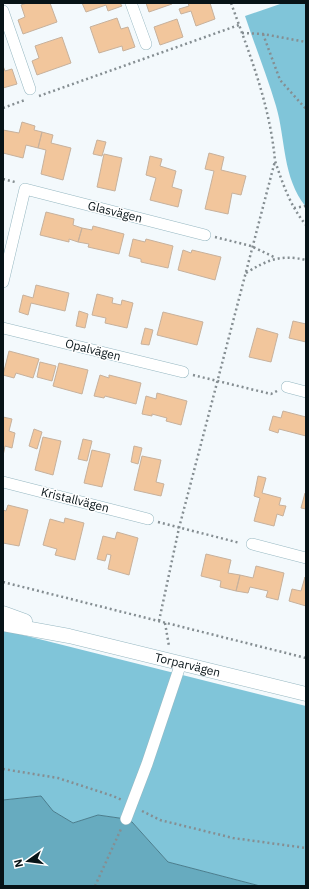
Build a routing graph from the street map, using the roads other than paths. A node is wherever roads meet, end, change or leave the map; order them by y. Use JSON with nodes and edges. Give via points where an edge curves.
{"nodes":[{"id":1,"x":131,"y":3,"type":"edge"},
{"id":2,"x":3,"y":12,"type":"edge"},
{"id":3,"x":146,"y":44,"type":"dead end"},
{"id":4,"x":30,"y":89,"type":"dead end"},
{"id":5,"x":205,"y":235,"type":"road end"},
{"id":6,"x":3,"y":282,"type":"edge"},
{"id":7,"x":3,"y":328,"type":"edge"},
{"id":8,"x":183,"y":372,"type":"road end"},
{"id":9,"x":287,"y":387,"type":"road end"},
{"id":10,"x":306,"y":392,"type":"edge"},
{"id":11,"x":3,"y":482,"type":"edge"},
{"id":12,"x":148,"y":519,"type":"road end"},
{"id":13,"x":252,"y":544,"type":"road end"},
{"id":14,"x":306,"y":558,"type":"edge"},
{"id":15,"x":3,"y":614,"type":"edge"},
{"id":16,"x":3,"y":624,"type":"edge"},
{"id":17,"x":69,"y":636,"type":"junction"},
{"id":18,"x":176,"y":662,"type":"junction"},
{"id":19,"x":306,"y":694,"type":"edge"},
{"id":20,"x":126,"y":819,"type":"road end"}],
"edges":[{"from":1,"to":3,"type":"street"},
{"from":2,"to":4,"type":"street"},
{"from":5,"to":6,"type":"street","name":"Glasvägen","via":[[25,189]]},
{"from":7,"to":8,"type":"street","name":"Opalvägen"},
{"from":9,"to":10,"type":"street"},
{"from":11,"to":12,"type":"street","name":"Kristallvägen"},
{"from":13,"to":14,"type":"street"},
{"from":15,"to":17,"type":"street","name":"Torparvägen"},
{"from":16,"to":17,"type":"street","name":"Torparvägen"},
{"from":17,"to":18,"type":"street","name":"Torparvägen"},
{"from":18,"to":19,"type":"street","name":"Torparvägen"},
{"from":18,"to":20,"type":"street","via":[[147,764]]}]}
